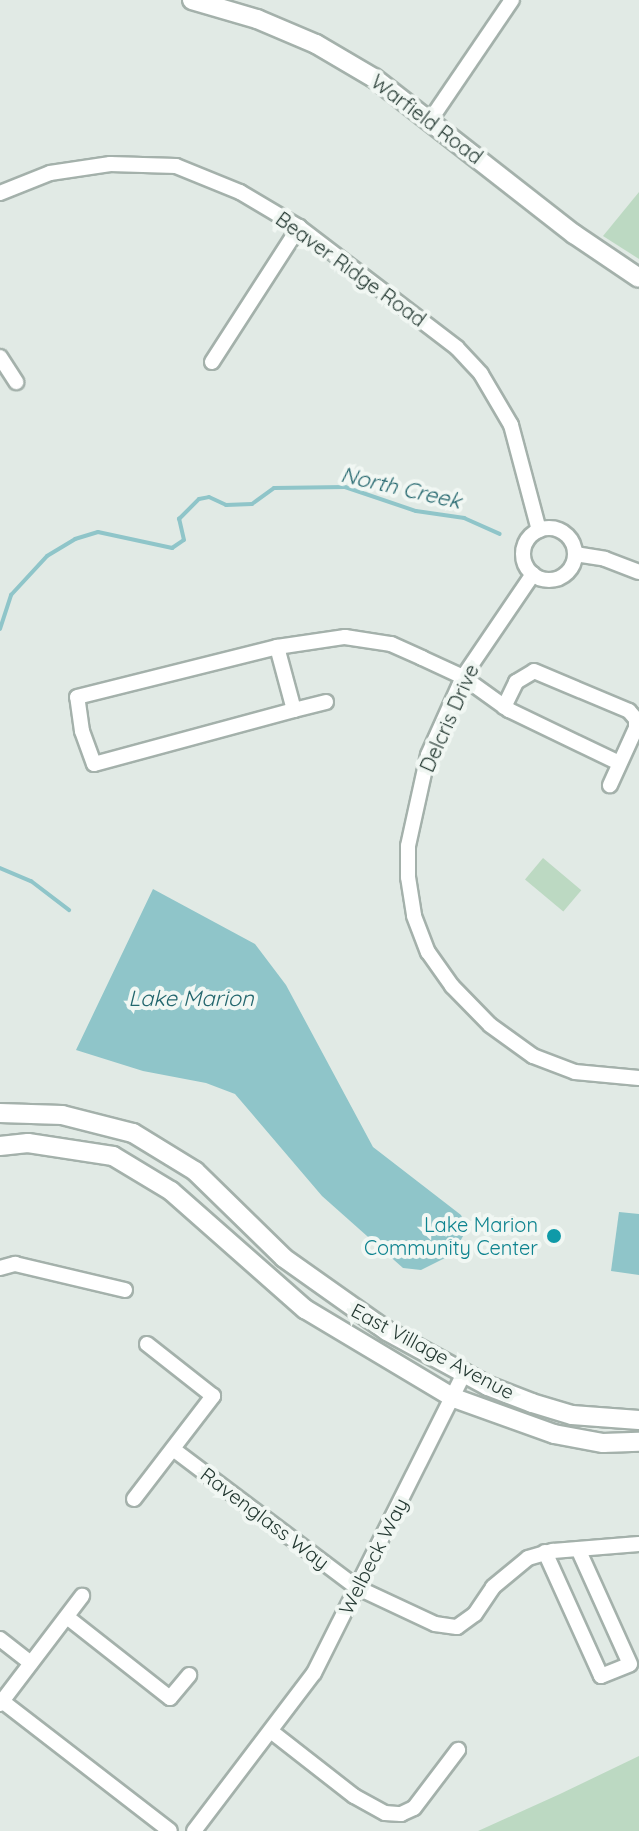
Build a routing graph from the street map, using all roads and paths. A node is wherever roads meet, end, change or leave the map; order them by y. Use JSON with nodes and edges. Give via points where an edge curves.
{"nodes":[{"id":1,"x":192,"y":0,"type":"edge"},
{"id":2,"x":512,"y":0,"type":"edge"},
{"id":3,"x":431,"y":119,"type":"junction"},
{"id":4,"x":0,"y":193,"type":"edge"},
{"id":5,"x":299,"y":227,"type":"junction"},
{"id":6,"x":639,"y":278,"type":"edge"},
{"id":7,"x":0,"y":357,"type":"edge"},
{"id":8,"x":212,"y":362,"type":"dead end"},
{"id":9,"x":16,"y":382,"type":"dead end"},
{"id":10,"x":539,"y":530,"type":"junction"},
{"id":11,"x":575,"y":554,"type":"junction"},
{"id":12,"x":639,"y":572,"type":"edge"},
{"id":13,"x":533,"y":574,"type":"junction"},
{"id":14,"x":277,"y":647,"type":"junction"},
{"id":15,"x":463,"y":677,"type":"junction"},
{"id":16,"x":326,"y":702,"type":"dead end"},
{"id":17,"x":504,"y":707,"type":"junction"},
{"id":18,"x":294,"y":710,"type":"junction"},
{"id":19,"x":619,"y":763,"type":"junction"},
{"id":20,"x":610,"y":785,"type":"dead end"},
{"id":21,"x":639,"y":1078,"type":"edge"},
{"id":22,"x":0,"y":1113,"type":"edge"},
{"id":23,"x":0,"y":1146,"type":"edge"},
{"id":24,"x":0,"y":1268,"type":"edge"},
{"id":25,"x":125,"y":1290,"type":"dead end"},
{"id":26,"x":147,"y":1344,"type":"dead end"},
{"id":27,"x":464,"y":1373,"type":"junction"},
{"id":28,"x":454,"y":1398,"type":"junction"},
{"id":29,"x":639,"y":1420,"type":"edge"},
{"id":30,"x":639,"y":1442,"type":"edge"},
{"id":31,"x":173,"y":1449,"type":"junction"},
{"id":32,"x":134,"y":1499,"type":"dead end"},
{"id":33,"x":639,"y":1544,"type":"edge"},
{"id":34,"x":578,"y":1549,"type":"junction"},
{"id":35,"x":545,"y":1552,"type":"junction"},
{"id":36,"x":356,"y":1587,"type":"junction"},
{"id":37,"x":82,"y":1596,"type":"dead end"},
{"id":38,"x":67,"y":1617,"type":"junction"},
{"id":39,"x":0,"y":1639,"type":"edge"},
{"id":40,"x":31,"y":1663,"type":"junction"},
{"id":41,"x":189,"y":1675,"type":"dead end"},
{"id":42,"x":1,"y":1703,"type":"edge"},
{"id":43,"x":272,"y":1732,"type":"junction"},
{"id":44,"x":458,"y":1750,"type":"dead end"},
{"id":45,"x":170,"y":1831,"type":"edge"},
{"id":46,"x":194,"y":1831,"type":"edge"}],
"edges":[{"from":1,"to":3,"type":"street","name":"Warfield Road","via":[[316,44]]},
{"from":2,"to":3,"type":"street"},
{"from":3,"to":6,"type":"street","name":"Warfield Road","via":[[574,234]]},
{"from":4,"to":5,"type":"street","name":"Beaver Ridge Road","via":[[50,173],[110,164],[176,166],[240,192]]},
{"from":5,"to":8,"type":"street"},
{"from":5,"to":10,"type":"street","name":"Beaver Ridge Road","via":[[457,348],[481,374],[511,425]]},
{"from":7,"to":9,"type":"street"},
{"from":10,"to":11,"type":"street","via":[[563,532]]},
{"from":10,"to":13,"type":"street","via":[[524,548]]},
{"from":11,"to":12,"type":"street"},
{"from":11,"to":13,"type":"street","via":[[562,577],[552,580]]},
{"from":13,"to":15,"type":"street","name":"Delcris Drive"},
{"from":14,"to":15,"type":"street","via":[[345,637],[391,644]]},
{"from":14,"to":18,"type":"street"},
{"from":14,"to":18,"type":"street","via":[[77,697],[82,731],[94,764]]},
{"from":15,"to":17,"type":"street"},
{"from":15,"to":21,"type":"street","name":"Delcris Drive","via":[[428,755],[408,846],[414,916],[428,952],[490,1025],[533,1056],[575,1072]]},
{"from":16,"to":18,"type":"street"},
{"from":17,"to":19,"type":"street"},
{"from":17,"to":19,"type":"street","via":[[516,682],[534,671],[629,711],[636,728]]},
{"from":19,"to":20,"type":"street"},
{"from":22,"to":27,"type":"street","name":"East Village Avenue","via":[[96,1122],[160,1146],[195,1171],[321,1288]]},
{"from":23,"to":28,"type":"street","name":"East Village Avenue","via":[[28,1143],[113,1156],[140,1170],[305,1309]]},
{"from":24,"to":25,"type":"street","via":[[15,1264]]},
{"from":26,"to":31,"type":"street","via":[[213,1396]]},
{"from":27,"to":28,"type":"street","name":"Welbeck Way"},
{"from":27,"to":29,"type":"street","name":"East Village Avenue","via":[[572,1415]]},
{"from":28,"to":30,"type":"street","name":"East Village Avenue","via":[[554,1434],[603,1443]]},
{"from":28,"to":36,"type":"street","name":"Welbeck Way"},
{"from":31,"to":32,"type":"street"},
{"from":31,"to":36,"type":"street","name":"Ravenglass Way"},
{"from":33,"to":34,"type":"street"},
{"from":34,"to":35,"type":"street"},
{"from":34,"to":35,"type":"street","via":[[630,1664],[601,1676]]},
{"from":35,"to":36,"type":"street","name":"Ravenglass Way","via":[[528,1558],[493,1587],[475,1614],[457,1627],[435,1624]]},
{"from":36,"to":43,"type":"street","name":"Welbeck Way","via":[[314,1673]]},
{"from":37,"to":38,"type":"street"},
{"from":38,"to":40,"type":"street"},
{"from":38,"to":41,"type":"street","via":[[170,1698]]},
{"from":39,"to":40,"type":"street"},
{"from":40,"to":42,"type":"street"},
{"from":42,"to":45,"type":"street"},
{"from":43,"to":44,"type":"street","via":[[354,1796],[385,1813],[414,1808]]},
{"from":43,"to":46,"type":"street","name":"Welbeck Way"}]}
